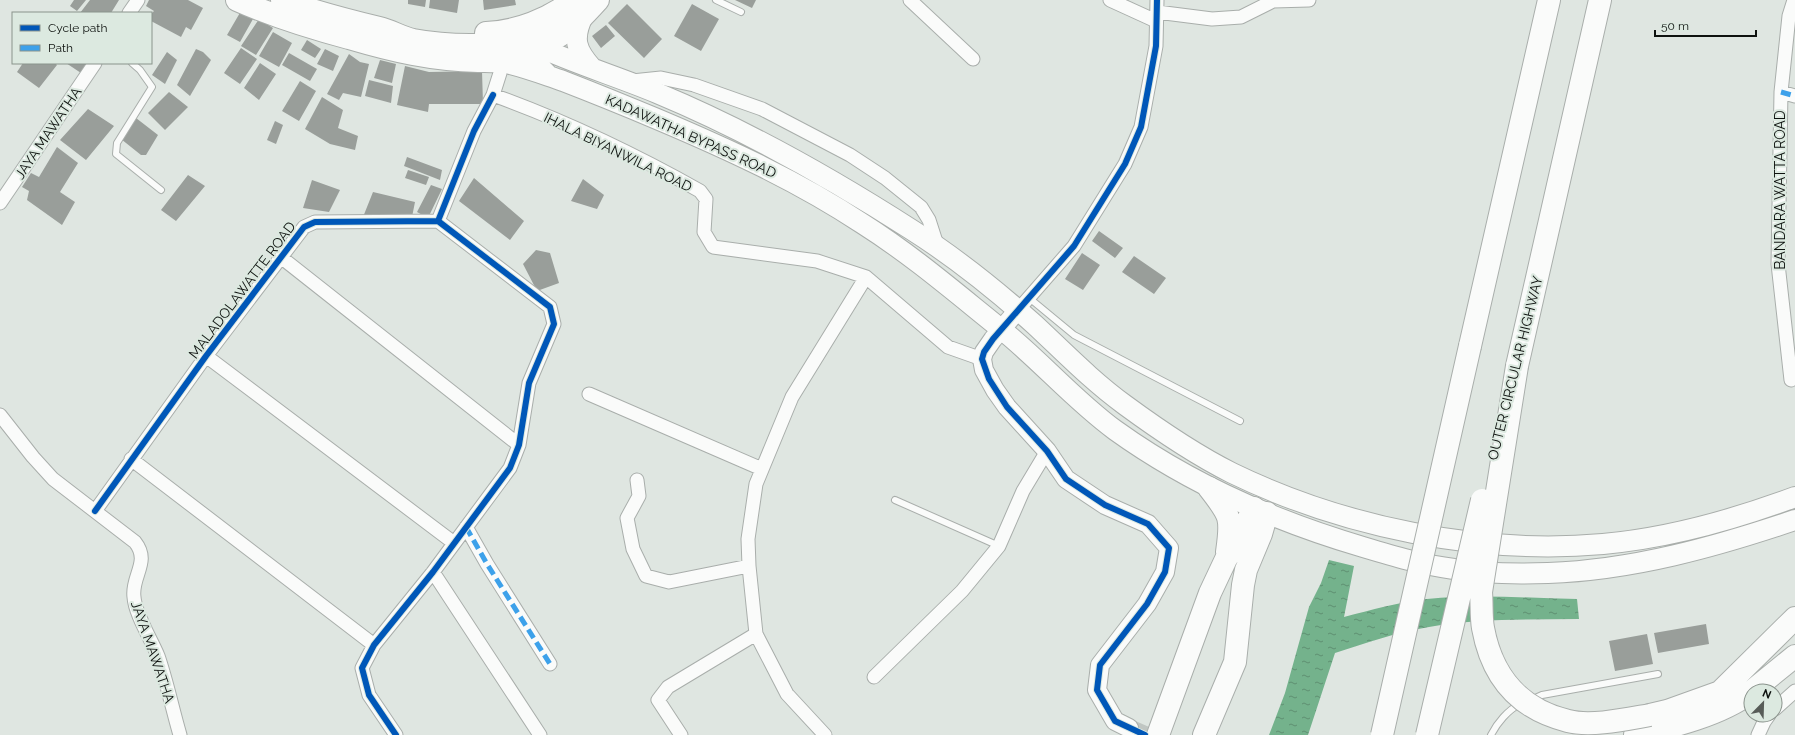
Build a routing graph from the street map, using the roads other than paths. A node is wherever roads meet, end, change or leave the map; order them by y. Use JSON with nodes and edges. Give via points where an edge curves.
{"nodes":[{"id":1,"x":138,"y":0,"type":"edge"},
{"id":2,"x":237,"y":0,"type":"edge"},
{"id":3,"x":282,"y":0,"type":"edge"},
{"id":4,"x":598,"y":0,"type":"edge"},
{"id":5,"x":716,"y":0,"type":"edge"},
{"id":6,"x":910,"y":0,"type":"edge"},
{"id":7,"x":1110,"y":0,"type":"edge"},
{"id":8,"x":1309,"y":0,"type":"edge"},
{"id":9,"x":1549,"y":0,"type":"edge"},
{"id":10,"x":1600,"y":0,"type":"edge"},
{"id":11,"x":1794,"y":0,"type":"edge"},
{"id":12,"x":578,"y":8,"type":"edge"},
{"id":13,"x":1157,"y":11,"type":"edge"},
{"id":14,"x":130,"y":12,"type":"edge"},
{"id":15,"x":741,"y":12,"type":"dead end"},
{"id":16,"x":550,"y":15,"type":"junction"},
{"id":17,"x":384,"y":30,"type":"junction"},
{"id":18,"x":532,"y":44,"type":"junction"},
{"id":19,"x":973,"y":59,"type":"dead end"},
{"id":20,"x":500,"y":62,"type":"junction"},
{"id":21,"x":95,"y":64,"type":"edge"},
{"id":22,"x":133,"y":64,"type":"edge"},
{"id":23,"x":592,"y":68,"type":"junction"},
{"id":24,"x":549,"y":76,"type":"junction"},
{"id":25,"x":628,"y":82,"type":"junction"},
{"id":26,"x":1781,"y":92,"type":"junction"},
{"id":27,"x":493,"y":95,"type":"junction"},
{"id":28,"x":1795,"y":96,"type":"edge"},
{"id":29,"x":161,"y":190,"type":"dead end"},
{"id":30,"x":0,"y":203,"type":"edge"},
{"id":31,"x":438,"y":221,"type":"junction"},
{"id":32,"x":938,"y":248,"type":"junction"},
{"id":33,"x":282,"y":258,"type":"junction"},
{"id":34,"x":866,"y":277,"type":"junction"},
{"id":35,"x":1023,"y":303,"type":"junction"},
{"id":36,"x":1001,"y":329,"type":"junction"},
{"id":37,"x":206,"y":356,"type":"junction"},
{"id":38,"x":982,"y":359,"type":"junction"},
{"id":39,"x":1517,"y":366,"type":"junction"},
{"id":40,"x":1791,"y":380,"type":"dead end"},
{"id":41,"x":589,"y":394,"type":"dead end"},
{"id":42,"x":0,"y":415,"type":"edge"},
{"id":43,"x":1240,"y":422,"type":"dead end"},
{"id":44,"x":519,"y":445,"type":"junction"},
{"id":45,"x":1047,"y":451,"type":"junction"},
{"id":46,"x":131,"y":459,"type":"junction"},
{"id":47,"x":762,"y":469,"type":"junction"},
{"id":48,"x":637,"y":480,"type":"dead end"},
{"id":49,"x":1209,"y":488,"type":"junction"},
{"id":50,"x":1270,"y":490,"type":"junction"},
{"id":51,"x":1795,"y":497,"type":"edge"},
{"id":52,"x":895,"y":500,"type":"dead end"},
{"id":53,"x":95,"y":511,"type":"junction"},
{"id":54,"x":1261,"y":511,"type":"junction"},
{"id":55,"x":1795,"y":520,"type":"edge"},
{"id":56,"x":466,"y":527,"type":"junction"},
{"id":57,"x":454,"y":543,"type":"junction"},
{"id":58,"x":999,"y":546,"type":"junction"},
{"id":59,"x":1226,"y":559,"type":"junction"},
{"id":60,"x":749,"y":566,"type":"junction"},
{"id":61,"x":433,"y":572,"type":"junction"},
{"id":62,"x":1795,"y":618,"type":"edge"},
{"id":63,"x":756,"y":634,"type":"junction"},
{"id":64,"x":374,"y":645,"type":"junction"},
{"id":65,"x":1795,"y":656,"type":"edge"},
{"id":66,"x":550,"y":664,"type":"dead end"},
{"id":67,"x":1658,"y":674,"type":"dead end"},
{"id":68,"x":874,"y":677,"type":"dead end"},
{"id":69,"x":1761,"y":683,"type":"edge"},
{"id":70,"x":1795,"y":691,"type":"edge"},
{"id":71,"x":1743,"y":698,"type":"edge"},
{"id":72,"x":1783,"y":701,"type":"edge"},
{"id":73,"x":1389,"y":704,"type":"junction"},
{"id":74,"x":1764,"y":723,"type":"edge"},
{"id":75,"x":1646,"y":727,"type":"edge"},
{"id":76,"x":1129,"y":728,"type":"tunnel mouth"},
{"id":77,"x":178,"y":734,"type":"edge"},
{"id":78,"x":396,"y":735,"type":"edge"},
{"id":79,"x":540,"y":735,"type":"edge"},
{"id":80,"x":681,"y":735,"type":"edge"},
{"id":81,"x":825,"y":735,"type":"edge"},
{"id":82,"x":1158,"y":735,"type":"edge"},
{"id":83,"x":1204,"y":735,"type":"edge"},
{"id":84,"x":1377,"y":735,"type":"edge"},
{"id":85,"x":1382,"y":735,"type":"edge"},
{"id":86,"x":1427,"y":735,"type":"edge"},
{"id":87,"x":1491,"y":735,"type":"edge"},
{"id":88,"x":1758,"y":735,"type":"edge"}],
"edges":[{"from":1,"to":14,"type":"street"},
{"from":2,"to":20,"type":"highway","via":[[281,18],[407,54],[447,60]]},
{"from":3,"to":17,"type":"highway"},
{"from":4,"to":12,"type":"highway"},
{"from":5,"to":15,"type":"lane"},
{"from":6,"to":19,"type":"street"},
{"from":7,"to":13,"type":"street"},
{"from":8,"to":13,"type":"street","via":[[1273,1],[1242,17],[1212,19]]},
{"from":9,"to":73,"type":"highway","bridge":true},
{"from":10,"to":39,"type":"highway","name":"OUTER CIRCULAR HIGHWAY"},
{"from":11,"to":26,"type":"street","name":"BANDARA WATTA ROAD","via":[[1789,16]]},
{"from":12,"to":16,"type":"highway"},
{"from":12,"to":18,"type":"highway","via":[[560,35],[548,41]]},
{"from":12,"to":23,"type":"main road","via":[[576,40],[581,55]]},
{"from":13,"to":35,"type":"street","via":[[1156,46],[1141,126],[1125,164],[1074,246]]},
{"from":16,"to":17,"type":"highway","via":[[494,33],[455,34]]},
{"from":16,"to":18,"type":"highway"},
{"from":17,"to":18,"type":"highway","via":[[401,37],[441,44]]},
{"from":18,"to":20,"type":"highway","via":[[519,55]]},
{"from":18,"to":23,"type":"main road","name":"KADAWATHA BYPASS ROAD"},
{"from":18,"to":24,"type":"main road","via":[[535,62]]},
{"from":20,"to":24,"type":"main road","name":"KADAWATHA BYPASS ROAD"},
{"from":20,"to":27,"type":"street","via":[[500,73]]},
{"from":21,"to":30,"type":"street","name":"JAYA MAWATHA"},
{"from":22,"to":29,"type":"lane","via":[[152,86],[117,143],[116,154]]},
{"from":23,"to":25,"type":"main road","name":"KADAWATHA BYPASS ROAD"},
{"from":24,"to":36,"type":"main road","name":"KADAWATHA BYPASS ROAD","via":[[708,140],[837,207],[885,238]]},
{"from":25,"to":32,"type":"main road","name":"KADAWATHA BYPASS ROAD","via":[[771,147],[860,198]]},
{"from":25,"to":32,"type":"street","via":[[661,78],[694,85],[762,109],[850,154],[921,207],[929,220]]},
{"from":26,"to":28,"type":"street"},
{"from":26,"to":40,"type":"street","name":"BANDARA WATTA ROAD","via":[[1778,264]]},
{"from":27,"to":31,"type":"street","via":[[474,131]]},
{"from":27,"to":34,"type":"street","name":"IHALA BIYANWILA ROAD","via":[[612,146],[700,191],[706,199],[704,232],[713,247],[817,261]]},
{"from":31,"to":33,"type":"street","name":"MALADOLAWATTE ROAD","via":[[315,222],[304,227]]},
{"from":31,"to":44,"type":"street","via":[[550,308],[554,324],[529,383]]},
{"from":32,"to":35,"type":"main road","name":"KADAWATHA BYPASS ROAD"},
{"from":33,"to":37,"type":"street","name":"MALADOLAWATTE ROAD"},
{"from":33,"to":44,"type":"street"},
{"from":34,"to":38,"type":"street","name":"IHALA BIYANWILA ROAD","via":[[948,347]]},
{"from":34,"to":47,"type":"street","via":[[792,397]]},
{"from":35,"to":36,"type":"street"},
{"from":35,"to":43,"type":"lane","via":[[1074,335]]},
{"from":35,"to":50,"type":"main road","name":"KADAWATHA BYPASS ROAD","via":[[1100,386],[1151,425],[1213,462]]},
{"from":36,"to":38,"type":"street","via":[[987,346]]},
{"from":36,"to":49,"type":"main road","name":"KADAWATHA BYPASS ROAD","via":[[1070,393],[1114,429],[1147,452]]},
{"from":37,"to":46,"type":"street","name":"MALADOLAWATTE ROAD"},
{"from":37,"to":57,"type":"street"},
{"from":38,"to":45,"type":"street","via":[[984,370],[1007,407]]},
{"from":39,"to":75,"type":"highway","bridge":true,"via":[[1481,592],[1483,628],[1494,665],[1506,684],[1531,707],[1569,722]]},
{"from":39,"to":86,"type":"highway","name":"OUTER CIRCULAR HIGHWAY","bridge":true,"via":[[1487,480]]},
{"from":41,"to":47,"type":"street"},
{"from":42,"to":53,"type":"street","name":"JAYA MAWATHA","via":[[43,469]]},
{"from":44,"to":56,"type":"street","via":[[510,468]]},
{"from":45,"to":58,"type":"street","via":[[1023,491]]},
{"from":45,"to":76,"type":"street","via":[[1066,479],[1105,505],[1148,524],[1169,548],[1165,572],[1147,604],[1100,666],[1097,690],[1115,721]]},
{"from":46,"to":53,"type":"street","name":"MALADOLAWATTE ROAD"},
{"from":46,"to":64,"type":"street"},
{"from":47,"to":60,"type":"street","via":[[756,484],[748,539]]},
{"from":48,"to":60,"type":"street","via":[[639,496],[627,518],[633,549],[646,576],[669,582]]},
{"from":49,"to":54,"type":"main road","name":"KADAWATHA BYPASS ROAD"},
{"from":49,"to":59,"type":"highway","via":[[1223,506],[1229,520]]},
{"from":50,"to":51,"type":"main road","name":"KADAWATHA BYPASS ROAD","via":[[1353,518],[1412,532],[1496,544],[1538,546],[1605,544],[1676,533],[1726,521]]},
{"from":50,"to":54,"type":"main road"},
{"from":52,"to":58,"type":"lane"},
{"from":53,"to":77,"type":"street","name":"JAYA MAWATHA","via":[[141,549],[142,559],[133,595],[167,681]]},
{"from":54,"to":55,"type":"main road","name":"KADAWATHA BYPASS ROAD","via":[[1324,535],[1406,559],[1456,570],[1498,573],[1582,571],[1652,560],[1717,545]]},
{"from":54,"to":59,"type":"highway"},
{"from":54,"to":83,"type":"highway","via":[[1261,534],[1246,570],[1243,585],[1235,662]]},
{"from":56,"to":57,"type":"street"},
{"from":56,"to":66,"type":"street"},
{"from":57,"to":61,"type":"street"},
{"from":58,"to":68,"type":"street","via":[[962,591]]},
{"from":59,"to":82,"type":"highway","via":[[1210,593]]},
{"from":60,"to":63,"type":"street"},
{"from":61,"to":64,"type":"street"},
{"from":61,"to":79,"type":"street"},
{"from":62,"to":75,"type":"highway","via":[[1720,692],[1667,711]]},
{"from":63,"to":80,"type":"street","via":[[668,687],[658,700]]},
{"from":63,"to":81,"type":"street","via":[[787,694]]},
{"from":64,"to":78,"type":"street","via":[[362,668],[370,695]]},
{"from":65,"to":69,"type":"highway"},
{"from":67,"to":87,"type":"lane","via":[[1542,695],[1514,708],[1495,726]]},
{"from":70,"to":72,"type":"street"},
{"from":71,"to":75,"type":"highway","via":[[1713,713]]},
{"from":73,"to":84,"type":"highway","bridge":true},
{"from":73,"to":85,"type":"highway","bridge":true},
{"from":74,"to":88,"type":"street"}]}
